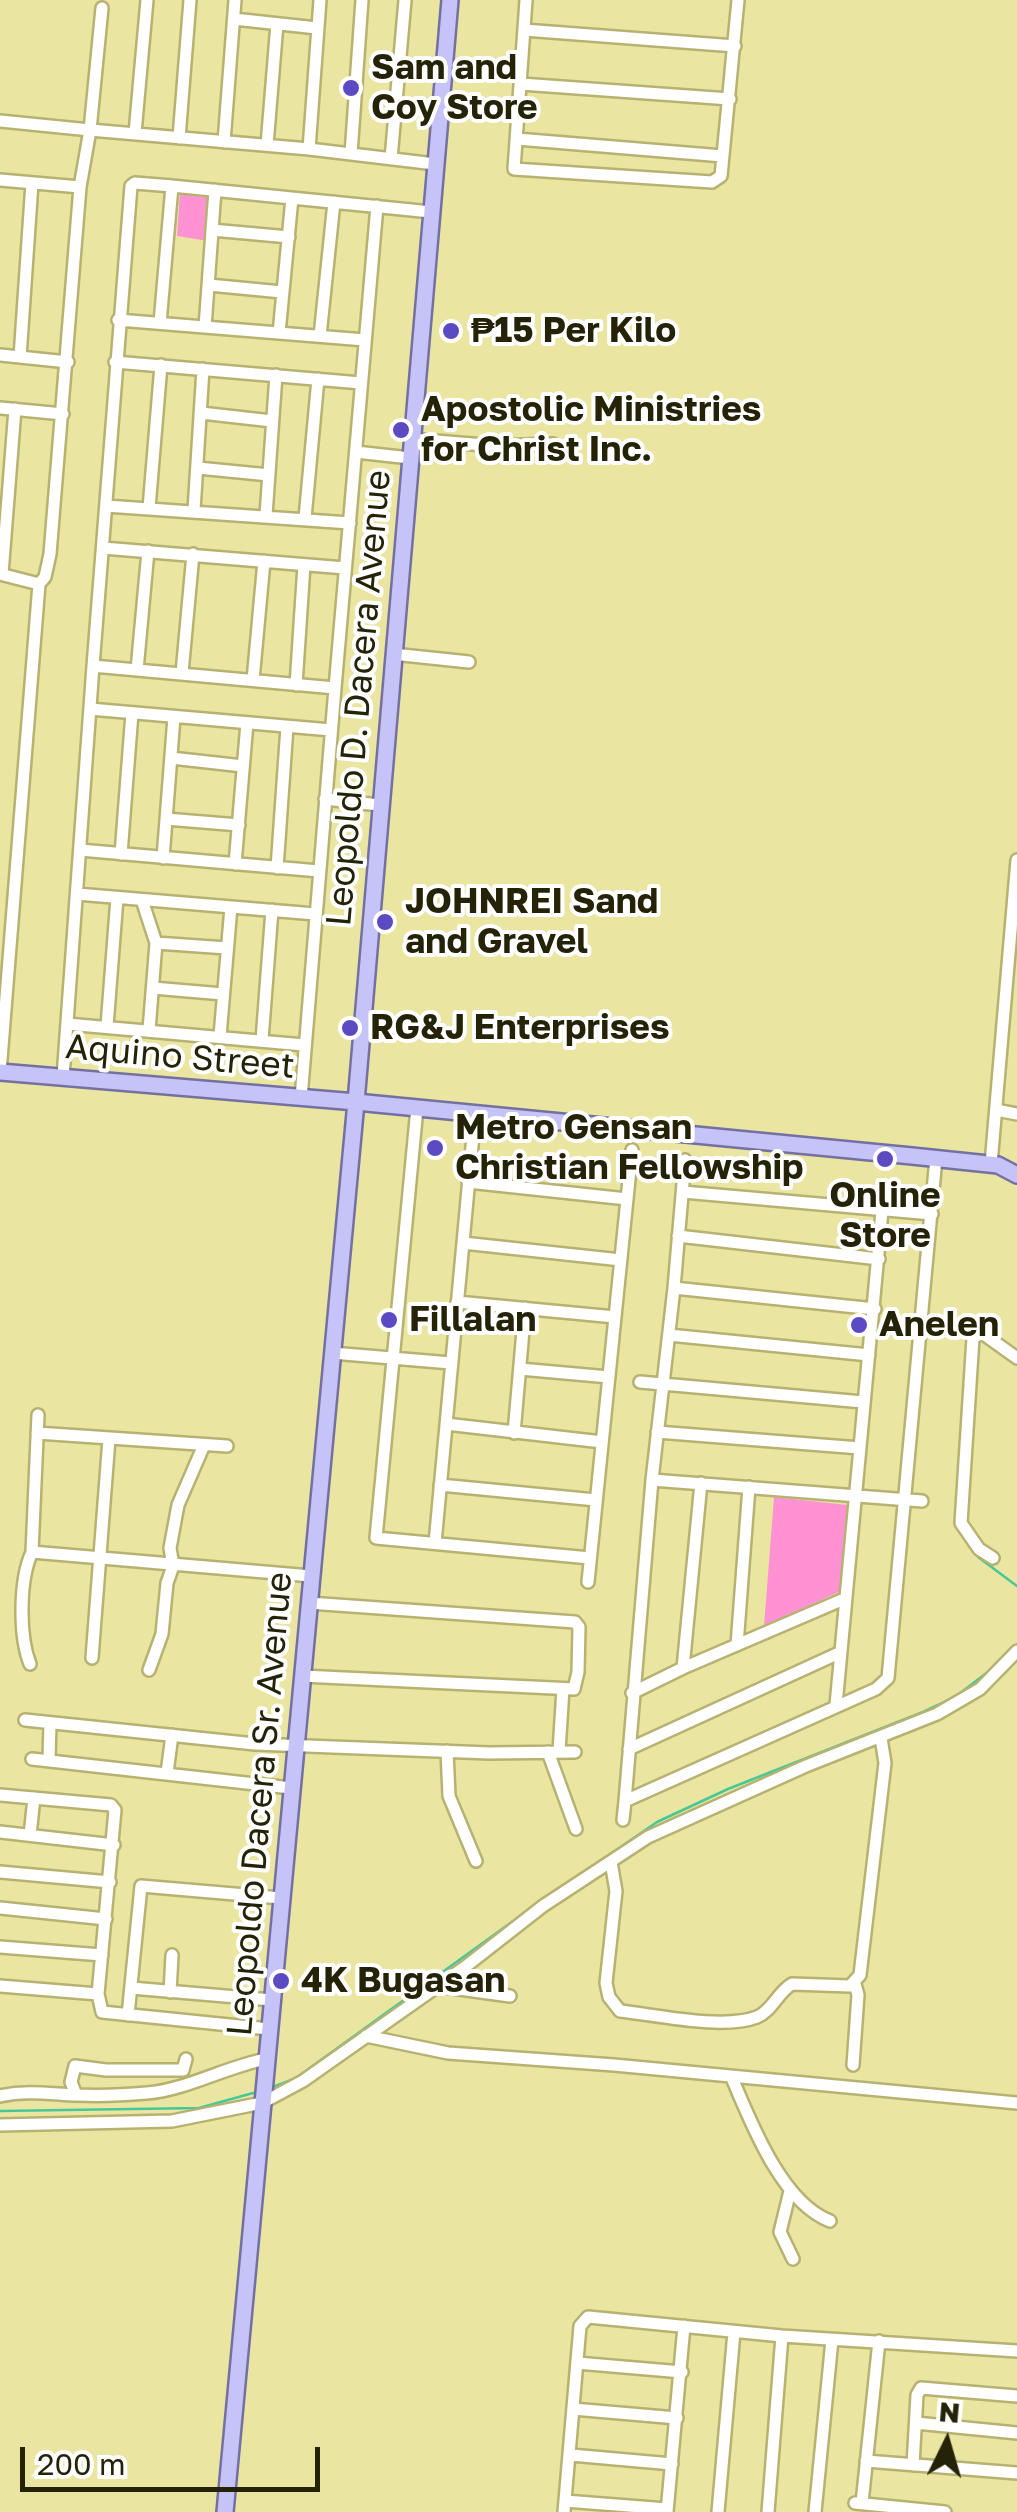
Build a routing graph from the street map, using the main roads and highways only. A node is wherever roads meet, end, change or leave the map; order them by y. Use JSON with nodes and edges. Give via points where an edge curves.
{"nodes":[{"id":1,"x":450,"y":0,"type":"edge"},
{"id":2,"x":0,"y":1072,"type":"edge"},
{"id":3,"x":356,"y":1102,"type":"junction"},
{"id":4,"x":1007,"y":1168,"type":"edge"},
{"id":5,"x":225,"y":2512,"type":"edge"}],
"edges":[{"from":1,"to":3,"type":"main road","name":"Leopoldo D. Dacera Avenue"},
{"from":2,"to":3,"type":"main road","name":"Aquino Street"},
{"from":3,"to":4,"type":"main road","name":"Aquino Street"},
{"from":3,"to":5,"type":"main road","name":"Leopoldo Dacera Sr. Avenue"}]}
